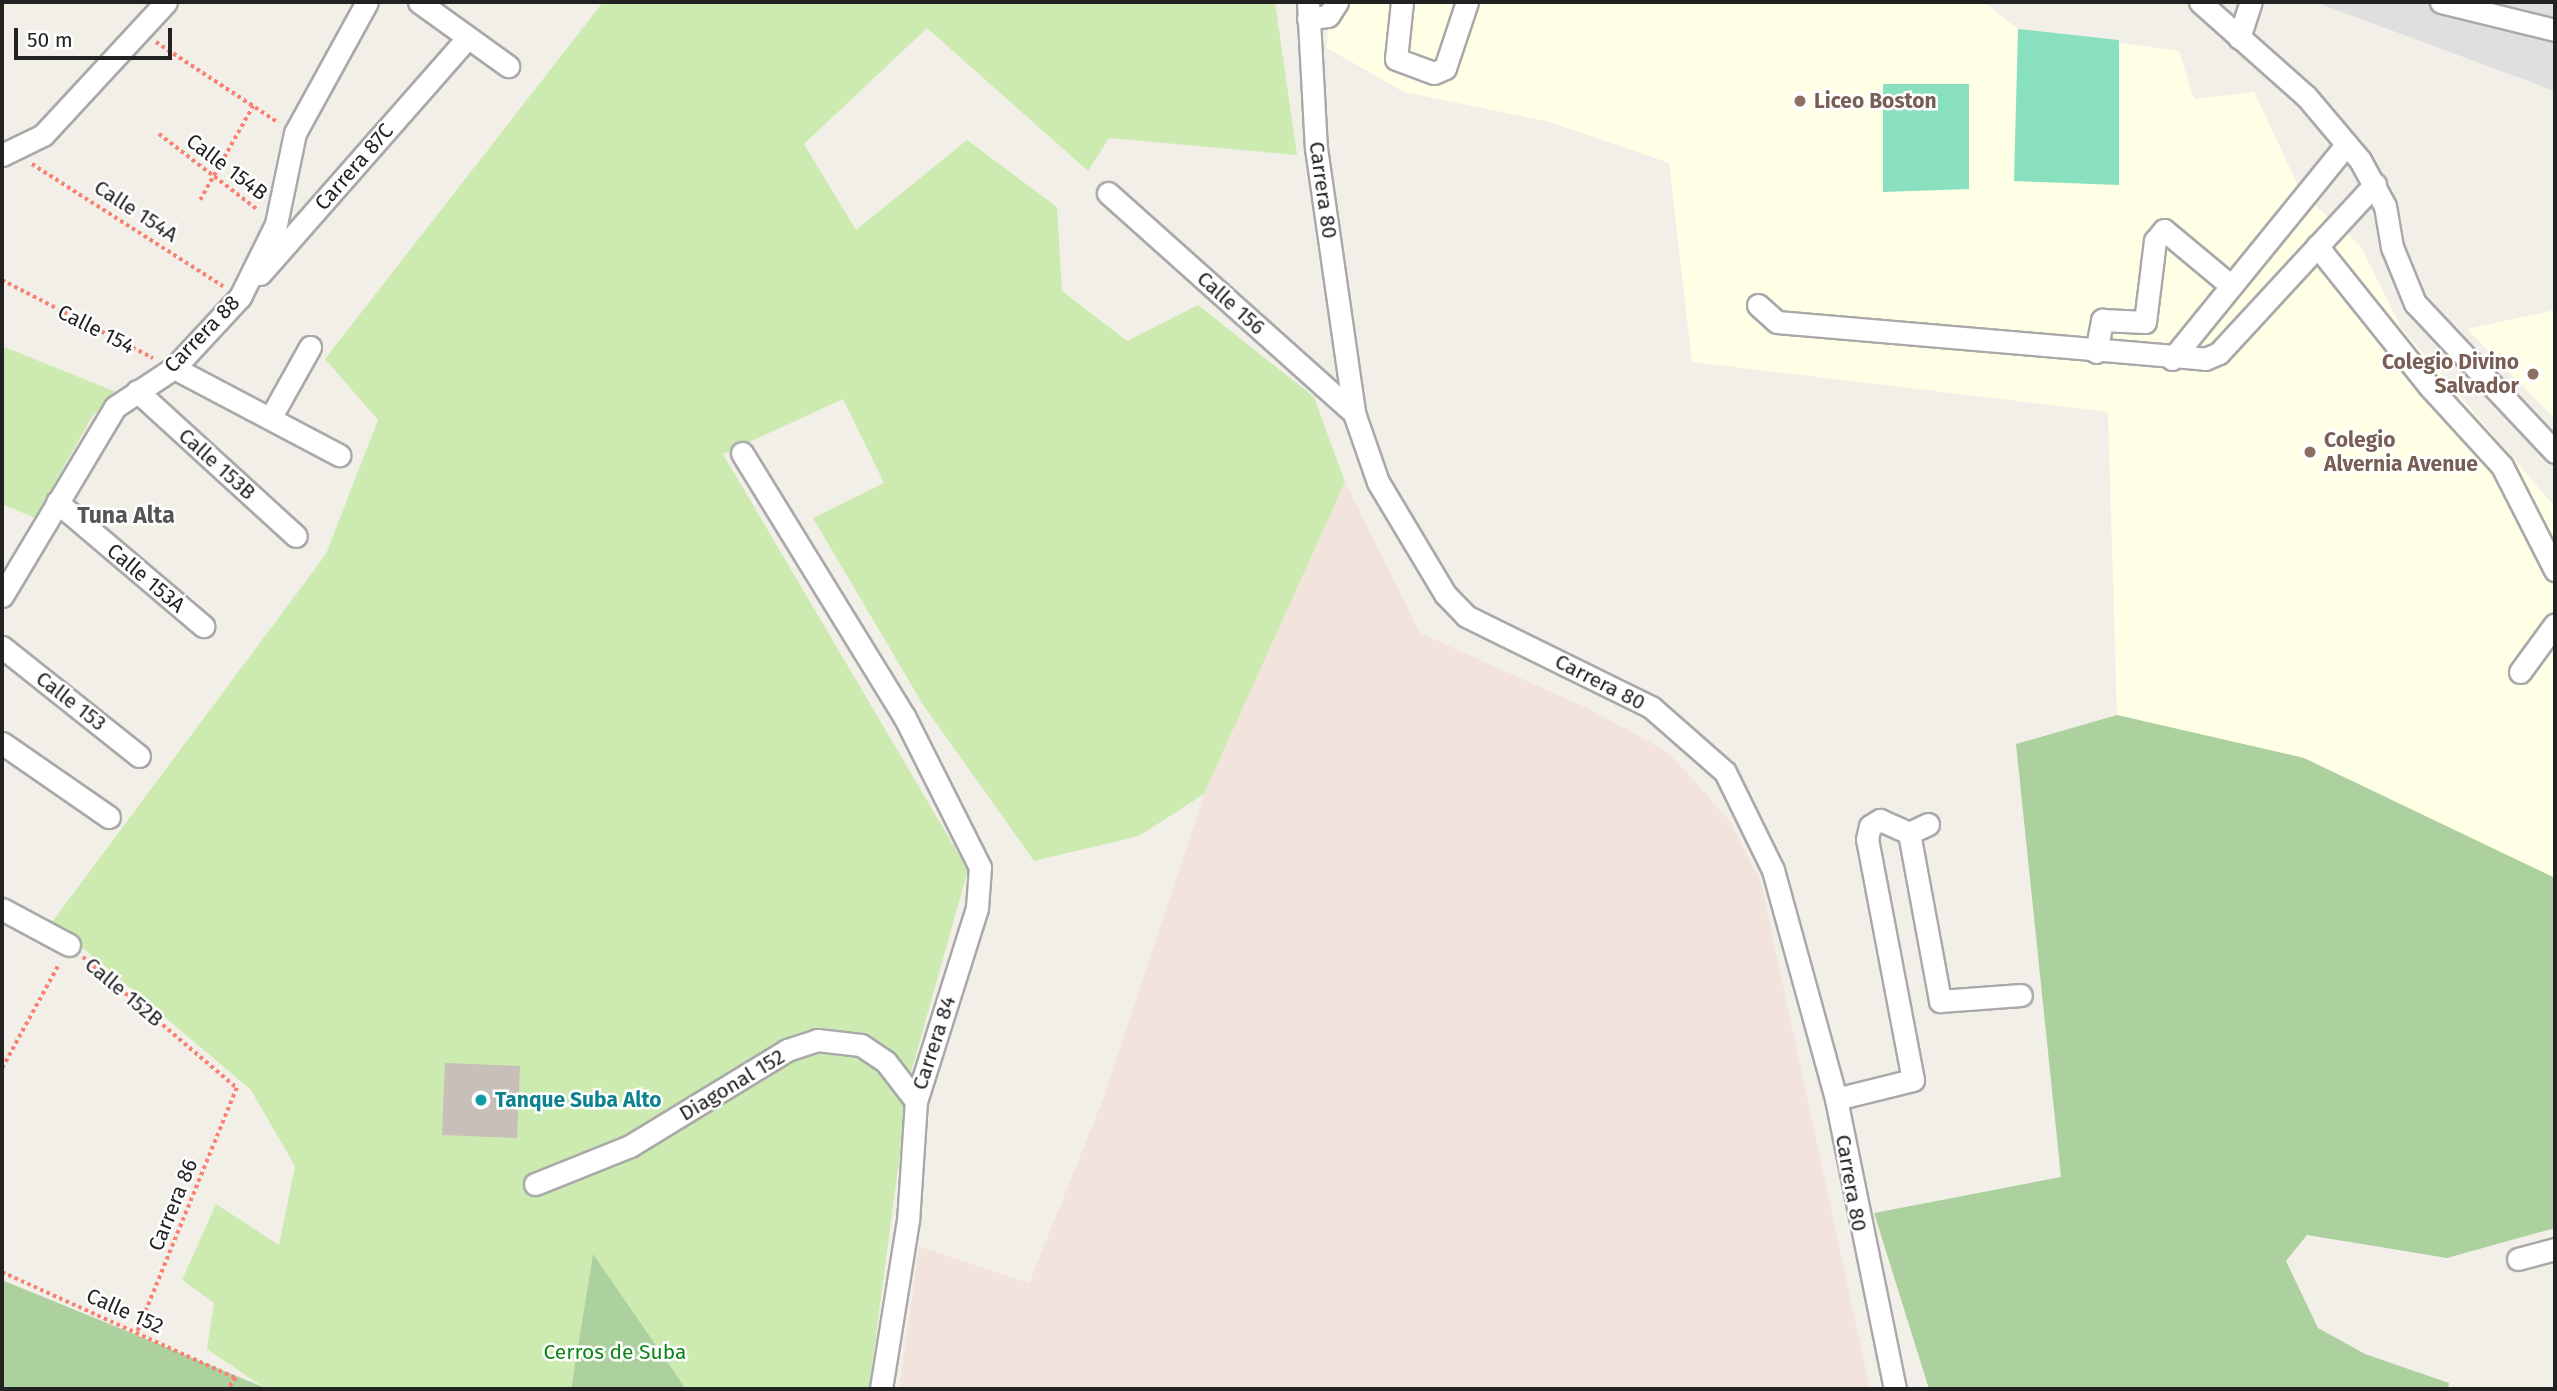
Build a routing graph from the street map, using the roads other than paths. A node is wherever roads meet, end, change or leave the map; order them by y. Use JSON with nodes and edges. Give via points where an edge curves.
{"nodes":[{"id":1,"x":166,"y":2,"type":"edge"},
{"id":2,"x":367,"y":2,"type":"edge"},
{"id":3,"x":419,"y":2,"type":"edge"},
{"id":4,"x":1338,"y":2,"type":"edge"},
{"id":5,"x":1402,"y":2,"type":"edge"},
{"id":6,"x":1467,"y":2,"type":"edge"},
{"id":7,"x":2200,"y":2,"type":"edge"},
{"id":8,"x":2251,"y":2,"type":"edge"},
{"id":9,"x":2441,"y":2,"type":"edge"},
{"id":10,"x":2472,"y":5,"type":"edge"},
{"id":11,"x":2505,"y":9,"type":"edge"},
{"id":12,"x":1308,"y":10,"type":"edge"},
{"id":13,"x":2555,"y":30,"type":"edge"},
{"id":14,"x":468,"y":37,"type":"junction"},
{"id":15,"x":2239,"y":38,"type":"junction"},
{"id":16,"x":508,"y":66,"type":"dead end"},
{"id":17,"x":2347,"y":144,"type":"junction"},
{"id":18,"x":8,"y":153,"type":"edge"},
{"id":19,"x":2375,"y":184,"type":"junction"},
{"id":20,"x":1108,"y":193,"type":"dead end"},
{"id":21,"x":2317,"y":246,"type":"junction"},
{"id":22,"x":2230,"y":285,"type":"junction"},
{"id":23,"x":240,"y":297,"type":"junction"},
{"id":24,"x":1758,"y":304,"type":"dead end"},
{"id":25,"x":310,"y":347,"type":"dead end"},
{"id":26,"x":2096,"y":352,"type":"junction"},
{"id":27,"x":2172,"y":359,"type":"junction"},
{"id":28,"x":174,"y":368,"type":"junction"},
{"id":29,"x":137,"y":391,"type":"junction"},
{"id":30,"x":1354,"y":413,"type":"junction"},
{"id":31,"x":272,"y":415,"type":"junction"},
{"id":32,"x":2555,"y":452,"type":"edge"},
{"id":33,"x":742,"y":453,"type":"dead end"},
{"id":34,"x":339,"y":456,"type":"dead end"},
{"id":35,"x":57,"y":502,"type":"junction"},
{"id":36,"x":296,"y":536,"type":"dead end"},
{"id":37,"x":2555,"y":570,"type":"edge"},
{"id":38,"x":2,"y":596,"type":"edge"},
{"id":39,"x":2555,"y":624,"type":"edge"},
{"id":40,"x":203,"y":626,"type":"dead end"},
{"id":41,"x":2,"y":647,"type":"edge"},
{"id":42,"x":2520,"y":672,"type":"dead end"},
{"id":43,"x":2,"y":743,"type":"edge"},
{"id":44,"x":139,"y":756,"type":"dead end"},
{"id":45,"x":109,"y":817,"type":"dead end"},
{"id":46,"x":2,"y":909,"type":"edge"},
{"id":47,"x":69,"y":946,"type":"road end"},
{"id":48,"x":2021,"y":995,"type":"dead end"},
{"id":49,"x":1836,"y":1098,"type":"junction"},
{"id":50,"x":916,"y":1101,"type":"junction"},
{"id":51,"x":535,"y":1184,"type":"dead end"},
{"id":52,"x":2555,"y":1249,"type":"edge"},
{"id":53,"x":2518,"y":1259,"type":"dead end"},
{"id":54,"x":881,"y":1389,"type":"edge"},
{"id":55,"x":1895,"y":1389,"type":"edge"}],
"edges":[{"from":1,"to":18,"type":"street","via":[[143,34],[43,135]]},
{"from":2,"to":23,"type":"street","name":"Carrera 88","via":[[295,133],[276,224]]},
{"from":3,"to":14,"type":"street"},
{"from":4,"to":12,"type":"street","via":[[1328,16]]},
{"from":5,"to":6,"type":"street","via":[[1396,59],[1434,73],[1445,68]]},
{"from":7,"to":15,"type":"street"},
{"from":8,"to":15,"type":"street"},
{"from":9,"to":10,"type":"street"},
{"from":10,"to":11,"type":"street"},
{"from":11,"to":13,"type":"street"},
{"from":12,"to":30,"type":"street","name":"Carrera 80","via":[[1316,148]]},
{"from":14,"to":16,"type":"street"},
{"from":14,"to":23,"type":"street","name":"Carrera 87C"},
{"from":15,"to":17,"type":"street","via":[[2306,96]]},
{"from":17,"to":19,"type":"street"},
{"from":17,"to":22,"type":"street"},
{"from":19,"to":21,"type":"street"},
{"from":19,"to":32,"type":"street","via":[[2415,303]]},
{"from":20,"to":30,"type":"street","name":"Calle 156"},
{"from":21,"to":27,"type":"street","via":[[2219,352],[2205,359]]},
{"from":21,"to":37,"type":"street","via":[[2429,386],[2502,466]]},
{"from":22,"to":26,"type":"street","via":[[2164,230],[2155,241],[2144,322],[2102,320]]},
{"from":22,"to":27,"type":"street"},
{"from":23,"to":28,"type":"street","name":"Carrera 88"},
{"from":24,"to":26,"type":"street","via":[[1777,322]]},
{"from":25,"to":31,"type":"street"},
{"from":26,"to":27,"type":"street"},
{"from":28,"to":29,"type":"street","name":"Carrera 88"},
{"from":28,"to":31,"type":"street"},
{"from":29,"to":35,"type":"street","name":"Carrera 88","via":[[100,428]]},
{"from":29,"to":36,"type":"street","name":"Calle 153B"},
{"from":30,"to":49,"type":"street","name":"Carrera 80","via":[[1378,482],[1445,594],[1466,616],[1651,707],[1726,772],[1773,870]]},
{"from":31,"to":34,"type":"street"},
{"from":33,"to":50,"type":"street","name":"Carrera 84","via":[[904,716],[980,867],[982,887]]},
{"from":35,"to":38,"type":"street","name":"Carrera 88"},
{"from":35,"to":40,"type":"street","name":"Calle 153A"},
{"from":39,"to":42,"type":"street"},
{"from":41,"to":44,"type":"street","name":"Calle 153"},
{"from":43,"to":45,"type":"street"},
{"from":46,"to":47,"type":"street","name":"Calle 152B"},
{"from":48,"to":49,"type":"street","via":[[1940,1001],[1919,829],[1880,820],[1870,826],[1867,839],[1913,1080]]},
{"from":49,"to":55,"type":"street","name":"Carrera 80"},
{"from":50,"to":51,"type":"street","name":"Diagonal 152","via":[[886,1062],[861,1045],[817,1040],[787,1050],[630,1146]]},
{"from":50,"to":54,"type":"street","name":"Carrera 84","via":[[908,1220]]},
{"from":52,"to":53,"type":"street"}]}
